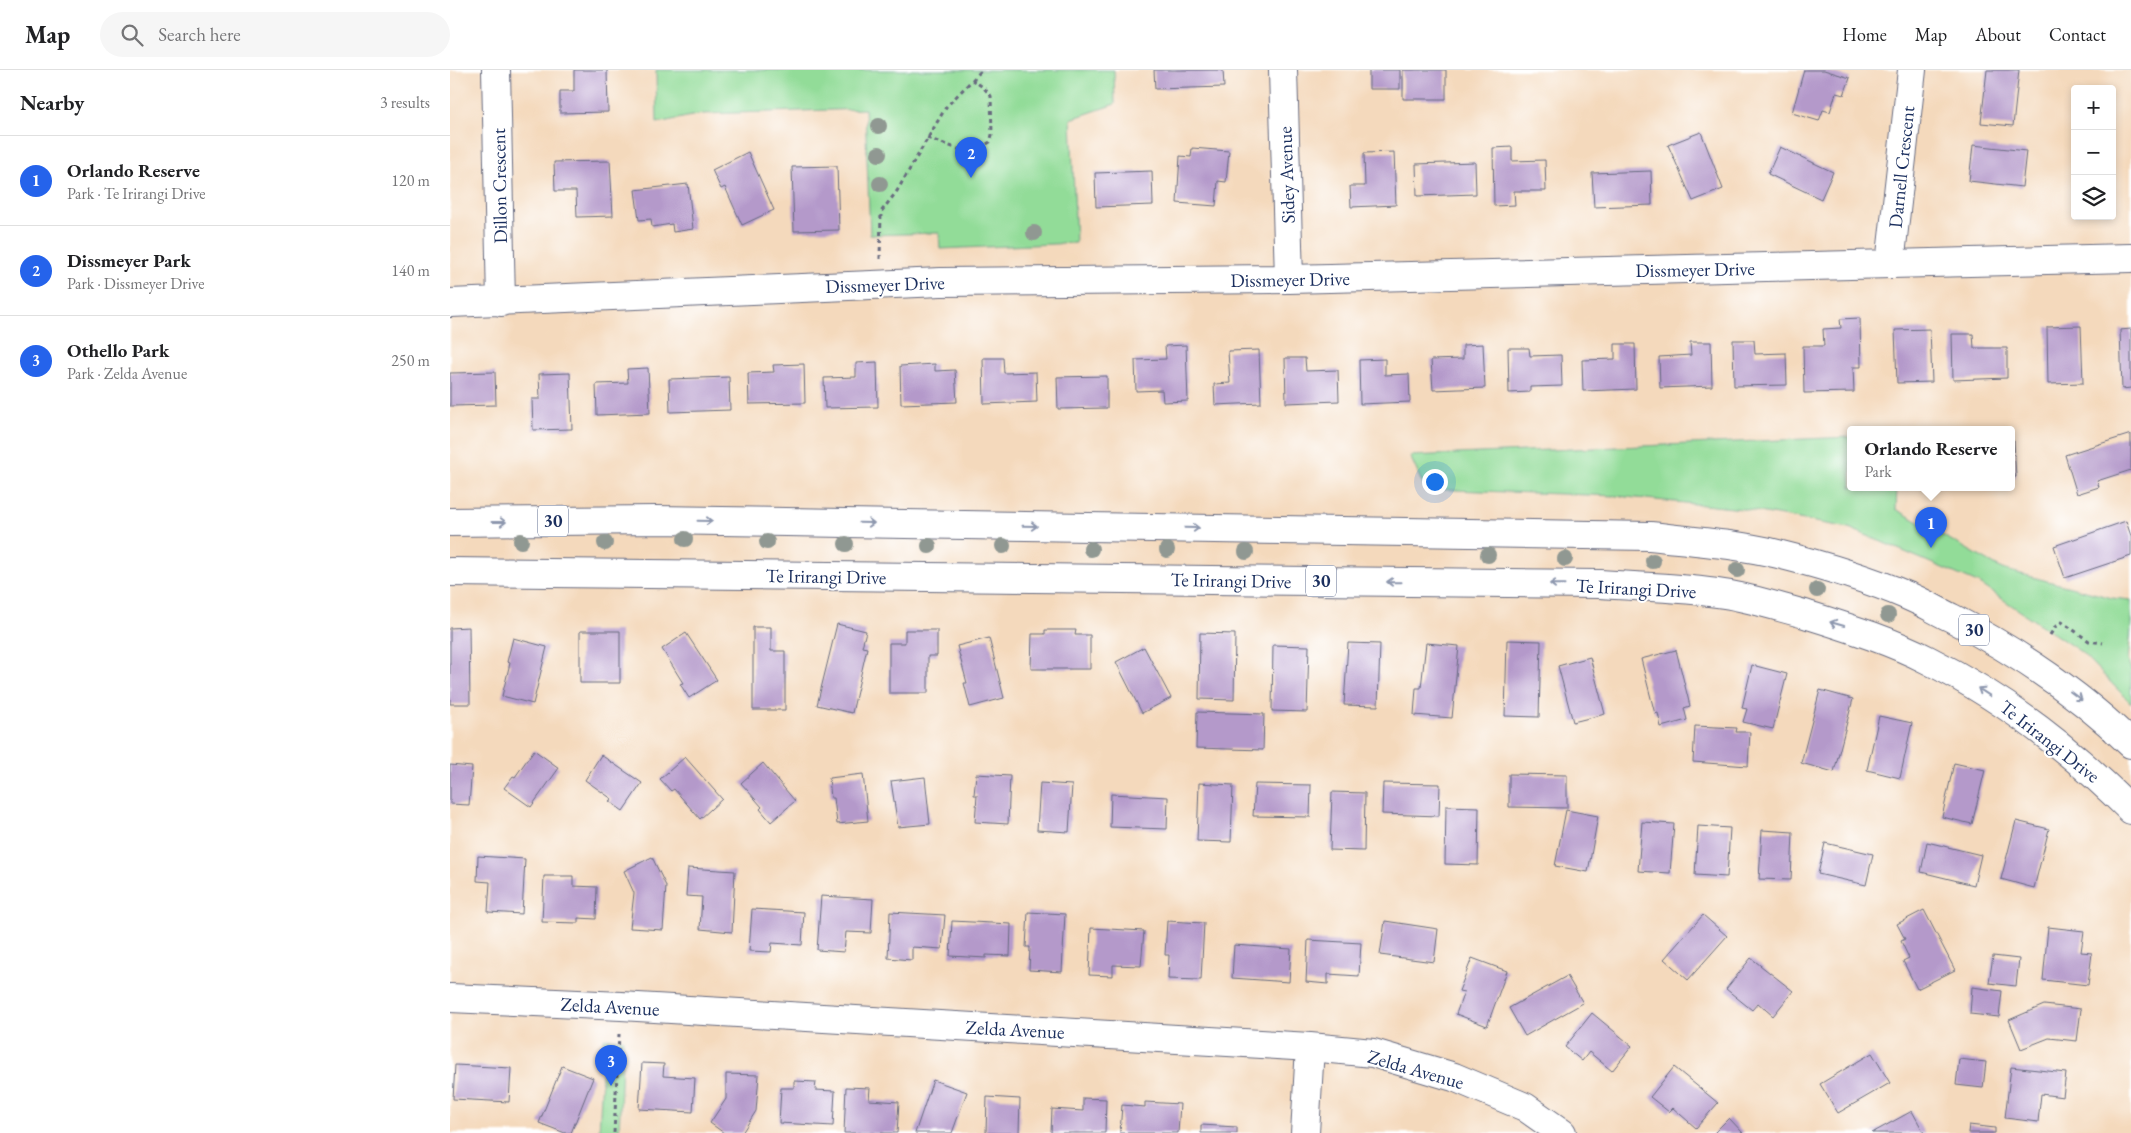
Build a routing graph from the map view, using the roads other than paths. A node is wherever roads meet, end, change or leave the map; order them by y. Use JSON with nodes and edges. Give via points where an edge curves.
{"nodes":[{"id":1,"x":496,"y":70,"type":"edge"},
{"id":2,"x":1283,"y":70,"type":"edge"},
{"id":3,"x":1912,"y":70,"type":"edge"},
{"id":4,"x":2131,"y":258,"type":"edge"},
{"id":5,"x":1890,"y":264,"type":"junction"},
{"id":6,"x":1288,"y":280,"type":"junction"},
{"id":7,"x":501,"y":302,"type":"junction"},
{"id":8,"x":450,"y":304,"type":"edge"},
{"id":9,"x":450,"y":522,"type":"edge"},
{"id":10,"x":450,"y":572,"type":"edge"},
{"id":11,"x":2131,"y":744,"type":"edge"},
{"id":12,"x":2131,"y":810,"type":"edge"},
{"id":13,"x":450,"y":998,"type":"edge"},
{"id":14,"x":1310,"y":1047,"type":"junction"},
{"id":15,"x":1305,"y":1133,"type":"edge"},
{"id":16,"x":1562,"y":1133,"type":"edge"}],
"edges":[{"from":1,"to":7,"type":"street","name":"Dillon Crescent"},
{"from":2,"to":6,"type":"street","name":"Sidey Avenue"},
{"from":3,"to":5,"type":"street","name":"Darnell Crescent"},
{"from":4,"to":5,"type":"street","name":"Dissmeyer Drive"},
{"from":5,"to":6,"type":"street","name":"Dissmeyer Drive"},
{"from":6,"to":7,"type":"street","name":"Dissmeyer Drive","via":[[941,282]]},
{"from":7,"to":8,"type":"street","name":"Dissmeyer Drive"},
{"from":9,"to":11,"type":"street","number":"30","one_way":true,"via":[[656,520],[1641,535],[1717,544],[1776,554],[1845,572],[1909,596],[2037,667],[2087,704]]},
{"from":12,"to":10,"type":"street","name":"Te Irirangi Drive","number":"30","one_way":true,"via":[[2042,730],[1976,686],[1927,660],[1849,628],[1724,594],[1600,584]]},
{"from":13,"to":14,"type":"street","name":"Zelda Avenue"},
{"from":14,"to":15,"type":"street"},
{"from":14,"to":16,"type":"street","name":"Zelda Avenue","via":[[1373,1053],[1454,1077],[1525,1107]]}]}
